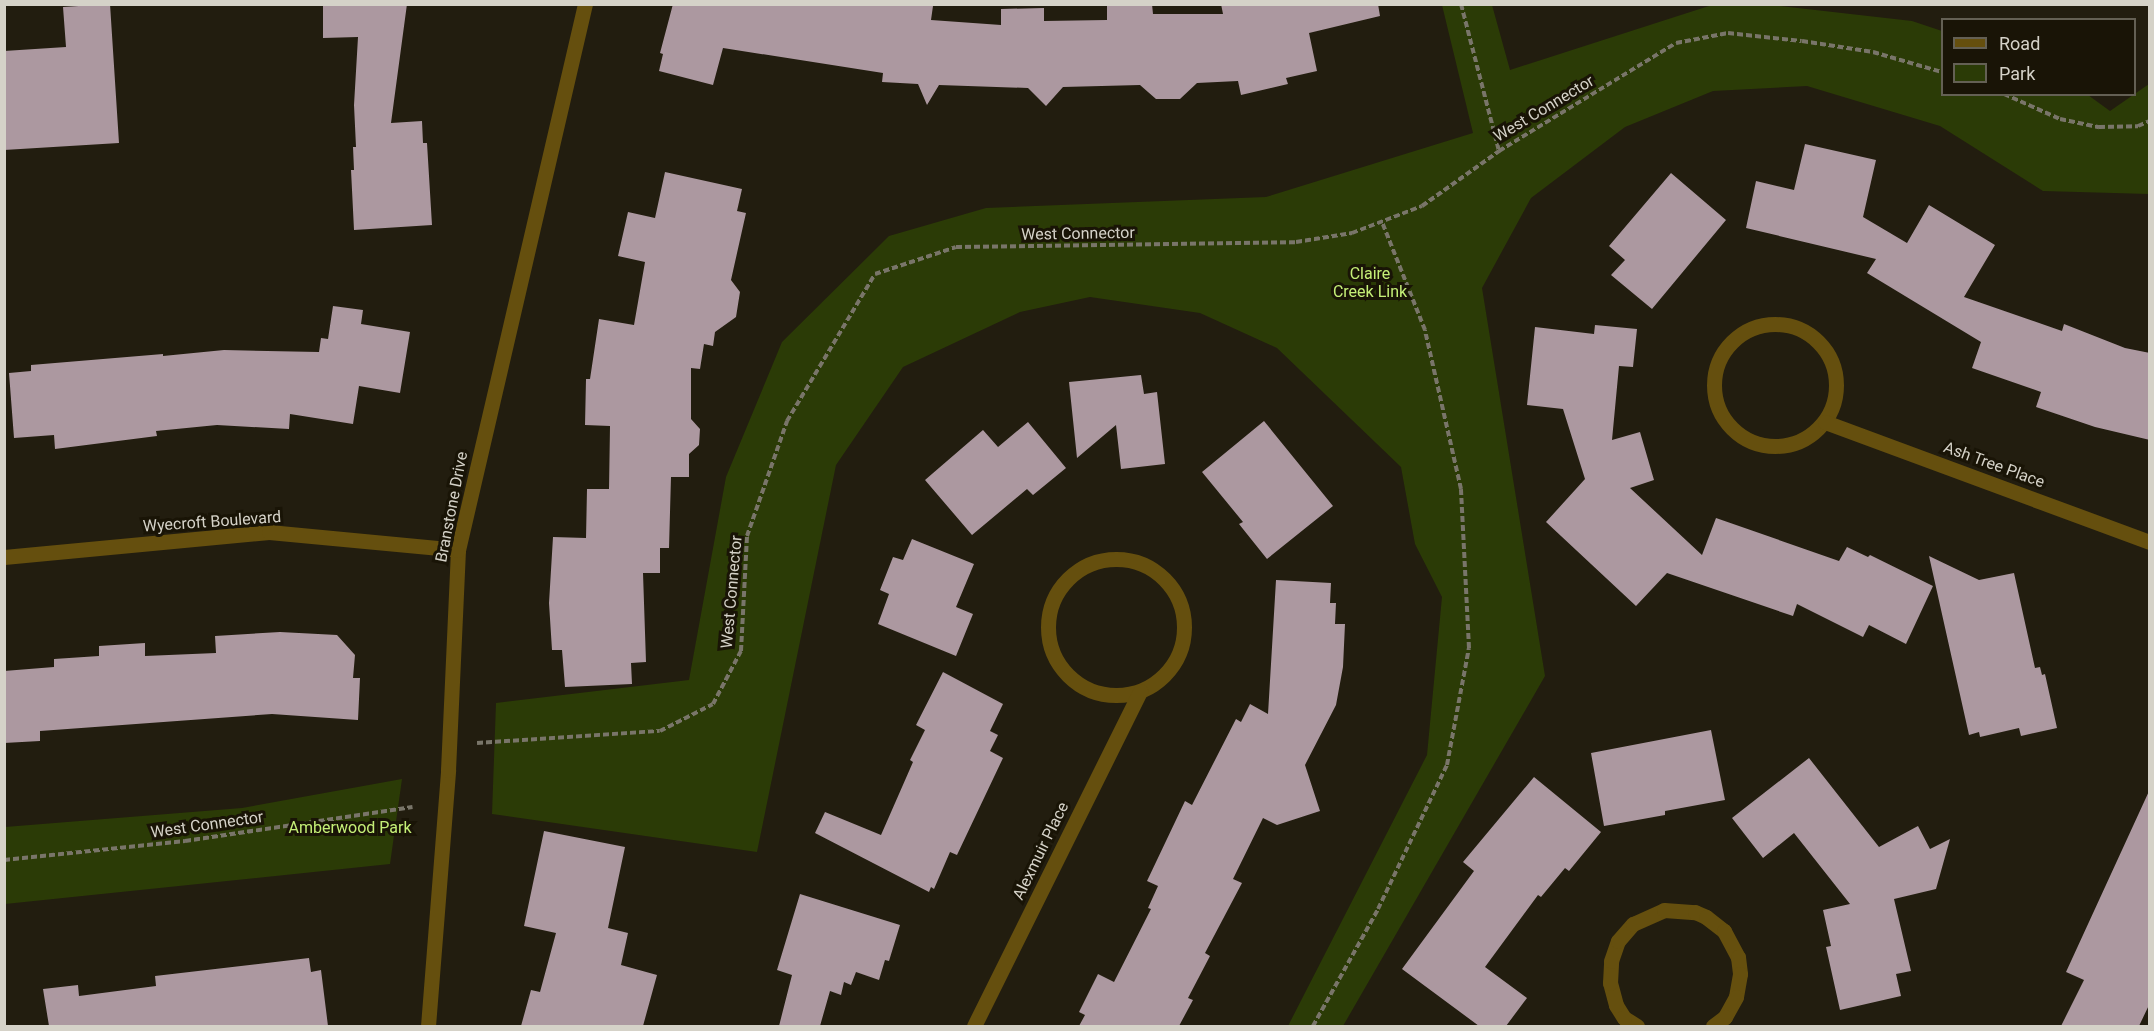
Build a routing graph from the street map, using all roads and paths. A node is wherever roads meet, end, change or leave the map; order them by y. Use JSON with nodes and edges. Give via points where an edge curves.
{"nodes":[{"id":1,"x":585,"y":4,"type":"edge"},
{"id":2,"x":1461,"y":4,"type":"edge"},
{"id":3,"x":1941,"y":72,"type":"edge"},
{"id":4,"x":2008,"y":96,"type":"edge"},
{"id":5,"x":2150,"y":121,"type":"edge"},
{"id":6,"x":1499,"y":151,"type":"junction"},
{"id":7,"x":1382,"y":222,"type":"junction"},
{"id":8,"x":1826,"y":422,"type":"junction"},
{"id":9,"x":2150,"y":542,"type":"edge"},
{"id":10,"x":458,"y":550,"type":"junction"},
{"id":11,"x":4,"y":557,"type":"edge"},
{"id":12,"x":1140,"y":691,"type":"junction"},
{"id":13,"x":473,"y":743,"type":"dead end"},
{"id":14,"x":412,"y":807,"type":"dead end"},
{"id":15,"x":4,"y":860,"type":"edge"},
{"id":16,"x":428,"y":1026,"type":"edge"},
{"id":17,"x":974,"y":1026,"type":"edge"},
{"id":18,"x":1313,"y":1026,"type":"edge"},
{"id":19,"x":1637,"y":1026,"type":"edge"},
{"id":20,"x":1713,"y":1026,"type":"edge"}],
"edges":[{"from":1,"to":10,"type":"street","name":"Branstone Drive"},
{"from":2,"to":6,"type":"path"},
{"from":3,"to":6,"type":"path","name":"West Connector","via":[[1873,52],[1728,33],[1676,43]]},
{"from":4,"to":5,"type":"path","via":[[2060,119],[2098,127],[2138,126]]},
{"from":6,"to":7,"type":"path","name":"West Connector","via":[[1422,206]]},
{"from":7,"to":13,"type":"path","name":"West Connector","via":[[1352,233],[1296,242],[956,248],[875,274],[788,421],[747,536],[741,651],[713,704],[660,731]]},
{"from":7,"to":18,"type":"path","via":[[1425,330],[1461,489],[1469,648],[1447,765],[1378,909]]},
{"from":8,"to":8,"type":"street","via":[[1835,402],[1837,377],[1825,347],[1809,333],[1784,324],[1762,324],[1745,331],[1722,353],[1713,383],[1719,412],[1732,430],[1755,444],[1776,448],[1805,440]]},
{"from":8,"to":9,"type":"street","name":"Ash Tree Place"},
{"from":10,"to":11,"type":"street","name":"Wyecroft Boulevard","via":[[269,532]]},
{"from":10,"to":16,"type":"street","name":"Branstone Drive","via":[[448,770]]},
{"from":12,"to":12,"type":"street","name":"Alexmuir Place","via":[[1170,669],[1183,638],[1183,614],[1172,588],[1148,566],[1116,559],[1089,564],[1062,585],[1051,606],[1047,629],[1050,647],[1061,668],[1079,685],[1116,696]]},
{"from":12,"to":17,"type":"street","name":"Alexmuir Place"},
{"from":14,"to":15,"type":"path","name":"West Connector","via":[[185,841]]},
{"from":19,"to":20,"type":"street","via":[[1616,1005],[1610,983],[1611,961],[1618,941],[1633,924],[1664,910],[1695,912],[1706,917],[1724,931],[1738,957],[1736,997],[1725,1017]]}]}
